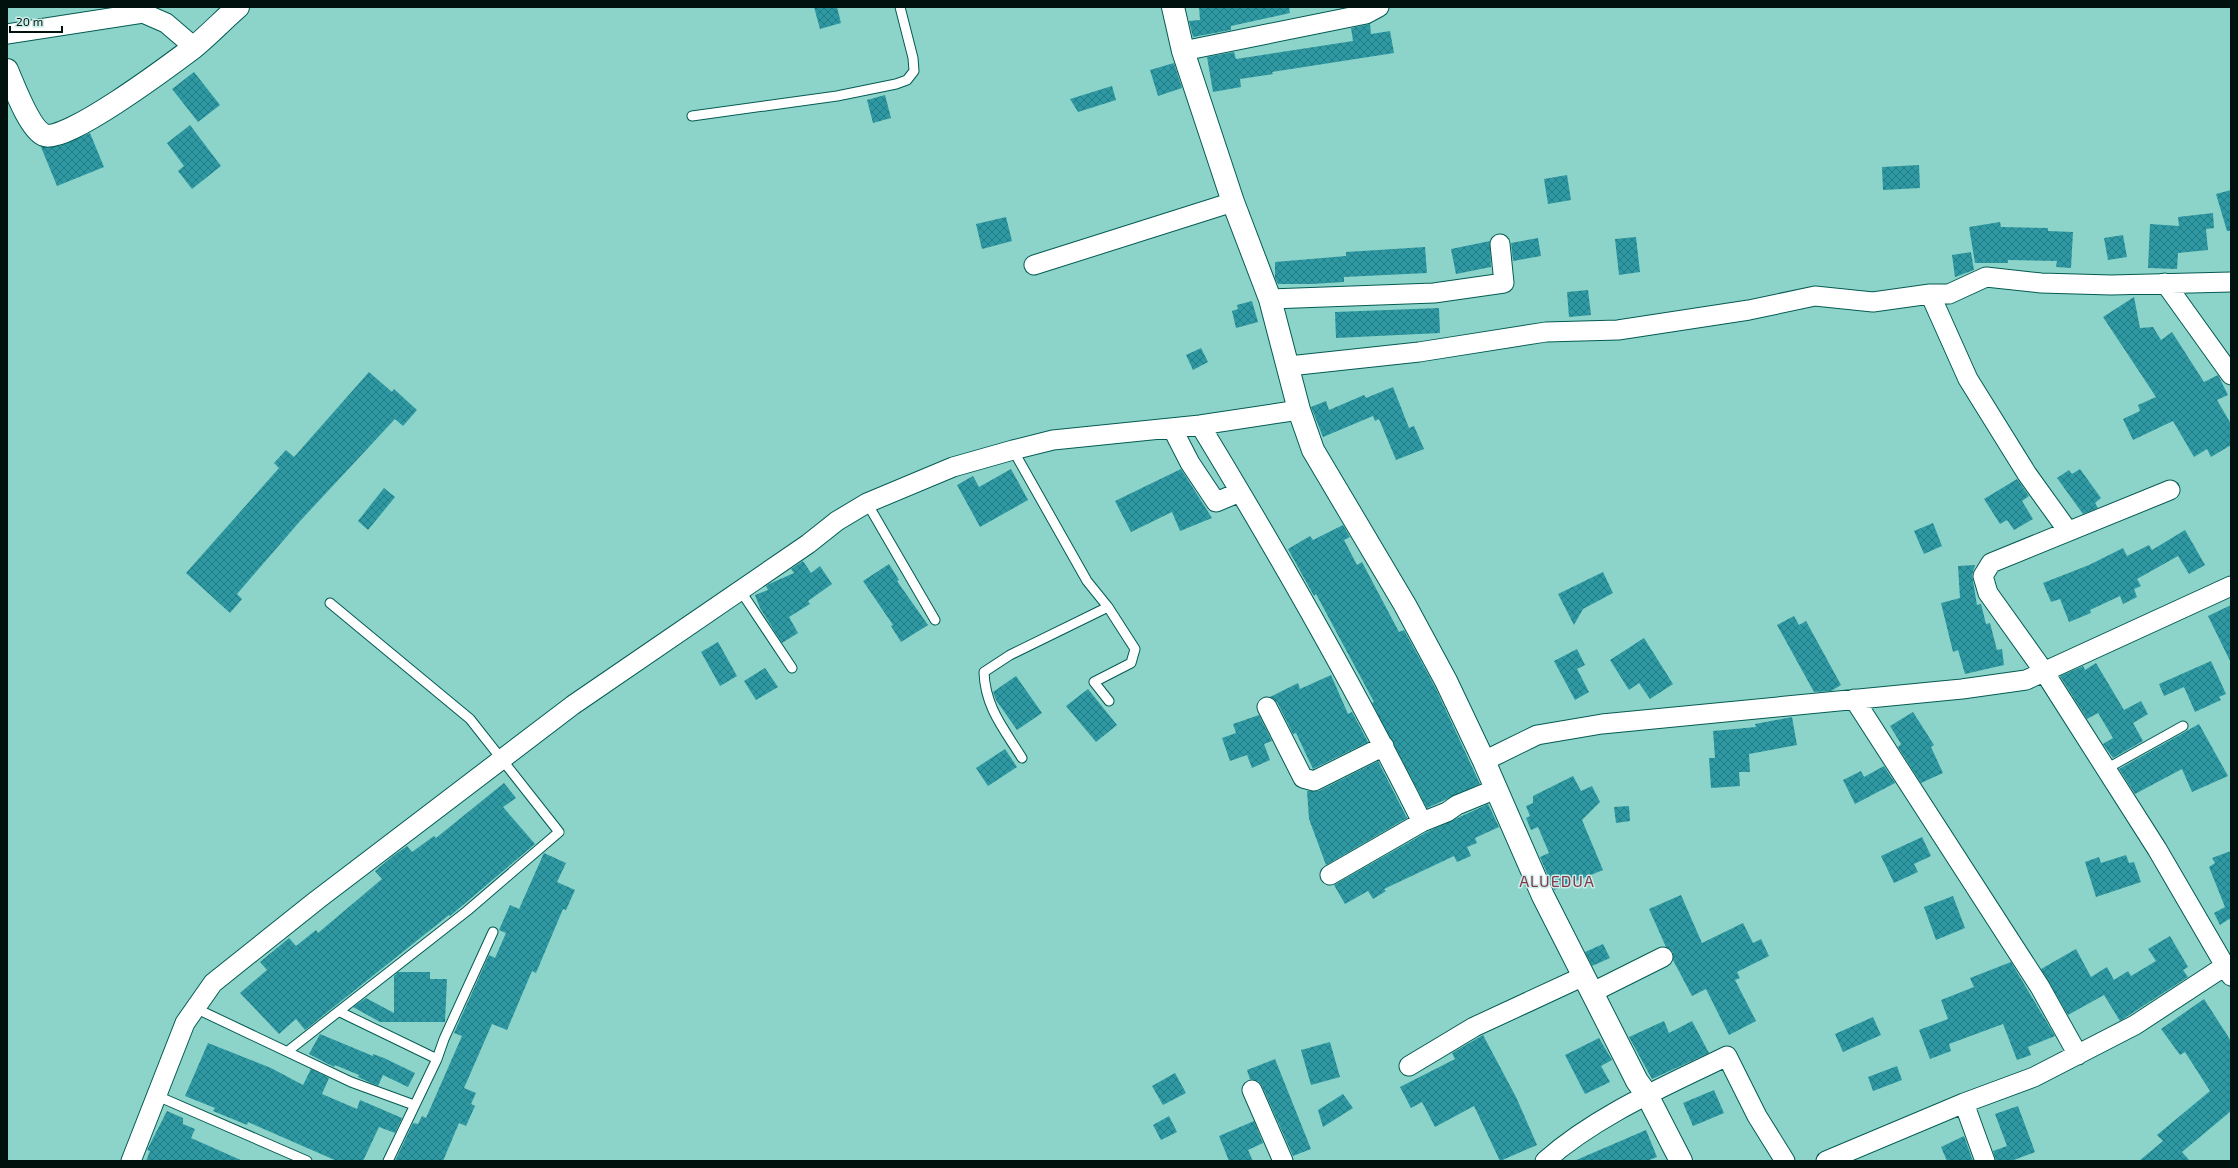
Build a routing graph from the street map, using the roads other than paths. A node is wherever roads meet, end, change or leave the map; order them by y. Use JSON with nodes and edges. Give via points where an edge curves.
{"nodes":[{"id":1,"x":238,"y":7,"type":"edge"},
{"id":2,"x":900,"y":7,"type":"edge"},
{"id":3,"x":1173,"y":7,"type":"edge"},
{"id":4,"x":1380,"y":7,"type":"edge"},
{"id":5,"x":7,"y":34,"type":"edge"},
{"id":6,"x":194,"y":47,"type":"junction"},
{"id":7,"x":1183,"y":51,"type":"junction"},
{"id":8,"x":7,"y":70,"type":"edge"},
{"id":9,"x":692,"y":116,"type":"dead end"},
{"id":10,"x":1233,"y":202,"type":"junction"},
{"id":11,"x":1500,"y":244,"type":"dead end"},
{"id":12,"x":1034,"y":265,"type":"dead end"},
{"id":13,"x":2231,"y":282,"type":"edge"},
{"id":14,"x":2165,"y":283,"type":"junction"},
{"id":15,"x":1930,"y":294,"type":"junction"},
{"id":16,"x":1270,"y":299,"type":"junction"},
{"id":17,"x":1289,"y":366,"type":"junction"},
{"id":18,"x":2231,"y":375,"type":"edge"},
{"id":19,"x":1299,"y":410,"type":"junction"},
{"id":20,"x":1200,"y":425,"type":"junction"},
{"id":21,"x":1172,"y":428,"type":"junction"},
{"id":22,"x":1012,"y":450,"type":"junction"},
{"id":23,"x":2170,"y":490,"type":"dead end"},
{"id":24,"x":1240,"y":492,"type":"junction"},
{"id":25,"x":867,"y":503,"type":"junction"},
{"id":26,"x":2068,"y":531,"type":"junction"},
{"id":27,"x":2231,"y":586,"type":"edge"},
{"id":28,"x":740,"y":590,"type":"junction"},
{"id":29,"x":330,"y":603,"type":"dead end"},
{"id":30,"x":1108,"y":607,"type":"junction"},
{"id":31,"x":935,"y":620,"type":"dead end"},
{"id":32,"x":792,"y":668,"type":"dead end"},
{"id":33,"x":2043,"y":670,"type":"junction"},
{"id":34,"x":1854,"y":700,"type":"junction"},
{"id":35,"x":1109,"y":701,"type":"dead end"},
{"id":36,"x":1267,"y":707,"type":"dead end"},
{"id":37,"x":2183,"y":726,"type":"dead end"},
{"id":38,"x":1384,"y":746,"type":"junction"},
{"id":39,"x":1022,"y":758,"type":"dead end"},
{"id":40,"x":500,"y":759,"type":"junction"},
{"id":41,"x":1484,"y":761,"type":"junction"},
{"id":42,"x":2106,"y":769,"type":"junction"},
{"id":43,"x":1496,"y":789,"type":"junction"},
{"id":44,"x":1422,"y":822,"type":"junction"},
{"id":45,"x":1330,"y":874,"type":"dead end"},
{"id":46,"x":493,"y":932,"type":"dead end"},
{"id":47,"x":1664,"y":957,"type":"dead end"},
{"id":48,"x":2228,"y":971,"type":"edge"},
{"id":49,"x":1588,"y":984,"type":"junction"},
{"id":50,"x":194,"y":1008,"type":"junction"},
{"id":51,"x":340,"y":1012,"type":"junction"},
{"id":52,"x":288,"y":1051,"type":"junction"},
{"id":53,"x":2078,"y":1055,"type":"junction"},
{"id":54,"x":437,"y":1059,"type":"junction"},
{"id":55,"x":1409,"y":1066,"type":"dead end"},
{"id":56,"x":1252,"y":1090,"type":"dead end"},
{"id":57,"x":155,"y":1095,"type":"junction"},
{"id":58,"x":1647,"y":1095,"type":"junction"},
{"id":59,"x":1964,"y":1103,"type":"junction"},
{"id":60,"x":414,"y":1105,"type":"junction"},
{"id":61,"x":131,"y":1161,"type":"edge"},
{"id":62,"x":307,"y":1161,"type":"edge"},
{"id":63,"x":388,"y":1161,"type":"edge"},
{"id":64,"x":1283,"y":1161,"type":"edge"},
{"id":65,"x":1545,"y":1161,"type":"edge"},
{"id":66,"x":1681,"y":1161,"type":"edge"},
{"id":67,"x":1785,"y":1161,"type":"edge"},
{"id":68,"x":1826,"y":1161,"type":"edge"},
{"id":69,"x":1985,"y":1161,"type":"edge"}],
"edges":[{"from":1,"to":6,"type":"street"},
{"from":2,"to":9,"type":"lane","via":[[913,58],[914,71],[907,80],[837,96]]},
{"from":3,"to":7,"type":"street"},
{"from":4,"to":7,"type":"street","via":[[1366,14]]},
{"from":5,"to":6,"type":"street","via":[[143,13],[166,23]]},
{"from":6,"to":8,"type":"street","via":[[127,97],[54,137],[44,136],[32,124]]},
{"from":7,"to":10,"type":"street"},
{"from":10,"to":12,"type":"street"},
{"from":10,"to":16,"type":"street"},
{"from":11,"to":16,"type":"street","via":[[1504,283],[1434,293]]},
{"from":13,"to":14,"type":"street"},
{"from":14,"to":15,"type":"street","via":[[2041,284],[1986,277],[1949,294]]},
{"from":14,"to":18,"type":"street"},
{"from":15,"to":17,"type":"street","via":[[1873,302],[1815,296],[1749,310],[1618,330],[1546,332],[1419,352]]},
{"from":15,"to":26,"type":"street","via":[[1968,378],[2027,474]]},
{"from":16,"to":17,"type":"street"},
{"from":17,"to":19,"type":"street"},
{"from":19,"to":20,"type":"street"},
{"from":19,"to":41,"type":"street","via":[[1313,450],[1405,605],[1446,681]]},
{"from":20,"to":21,"type":"street"},
{"from":20,"to":24,"type":"street"},
{"from":21,"to":22,"type":"street","via":[[1053,440]]},
{"from":21,"to":24,"type":"street","via":[[1190,463],[1216,502]]},
{"from":22,"to":25,"type":"street","via":[[952,467]]},
{"from":22,"to":30,"type":"lane","via":[[1087,582]]},
{"from":23,"to":26,"type":"street"},
{"from":24,"to":38,"type":"street","via":[[1320,628]]},
{"from":25,"to":28,"type":"street"},
{"from":25,"to":31,"type":"lane"},
{"from":26,"to":33,"type":"street","via":[[1991,564],[1983,576],[1988,593]]},
{"from":27,"to":33,"type":"street"},
{"from":28,"to":32,"type":"lane"},
{"from":28,"to":40,"type":"street","via":[[579,700]]},
{"from":29,"to":40,"type":"lane","via":[[470,720]]},
{"from":30,"to":35,"type":"lane","via":[[1135,649],[1131,663],[1094,682]]},
{"from":30,"to":39,"type":"lane","via":[[1010,656],[984,672],[990,708]]},
{"from":33,"to":34,"type":"street","via":[[2026,680]]},
{"from":33,"to":42,"type":"street"},
{"from":34,"to":41,"type":"street","via":[[1602,724],[1537,735]]},
{"from":34,"to":53,"type":"street","via":[[2040,987]]},
{"from":36,"to":38,"type":"street","via":[[1303,778],[1314,781]]},
{"from":37,"to":42,"type":"lane"},
{"from":38,"to":44,"type":"street"},
{"from":40,"to":50,"type":"street","via":[[214,983]]},
{"from":40,"to":51,"type":"lane","via":[[559,832],[468,911]]},
{"from":41,"to":43,"type":"street"},
{"from":42,"to":48,"type":"street","via":[[2157,849]]},
{"from":43,"to":44,"type":"street","via":[[1457,804],[1447,812]]},
{"from":43,"to":49,"type":"street","via":[[1543,896]]},
{"from":44,"to":45,"type":"street"},
{"from":46,"to":54,"type":"lane"},
{"from":47,"to":49,"type":"street"},
{"from":48,"to":53,"type":"street"},
{"from":49,"to":55,"type":"street","via":[[1474,1027]]},
{"from":49,"to":58,"type":"street","via":[[1637,1081]]},
{"from":50,"to":52,"type":"lane"},
{"from":50,"to":57,"type":"street","via":[[185,1023]]},
{"from":51,"to":52,"type":"lane"},
{"from":51,"to":54,"type":"lane"},
{"from":52,"to":60,"type":"lane","via":[[351,1082]]},
{"from":53,"to":59,"type":"street","via":[[2034,1077]]},
{"from":54,"to":60,"type":"lane"},
{"from":56,"to":64,"type":"street"},
{"from":57,"to":61,"type":"street"},
{"from":57,"to":62,"type":"lane"},
{"from":58,"to":65,"type":"street","via":[[1567,1142]]},
{"from":58,"to":66,"type":"street"},
{"from":58,"to":67,"type":"street","via":[[1727,1056],[1757,1116]]},
{"from":59,"to":68,"type":"street"},
{"from":59,"to":69,"type":"street"},
{"from":60,"to":63,"type":"lane"}]}
